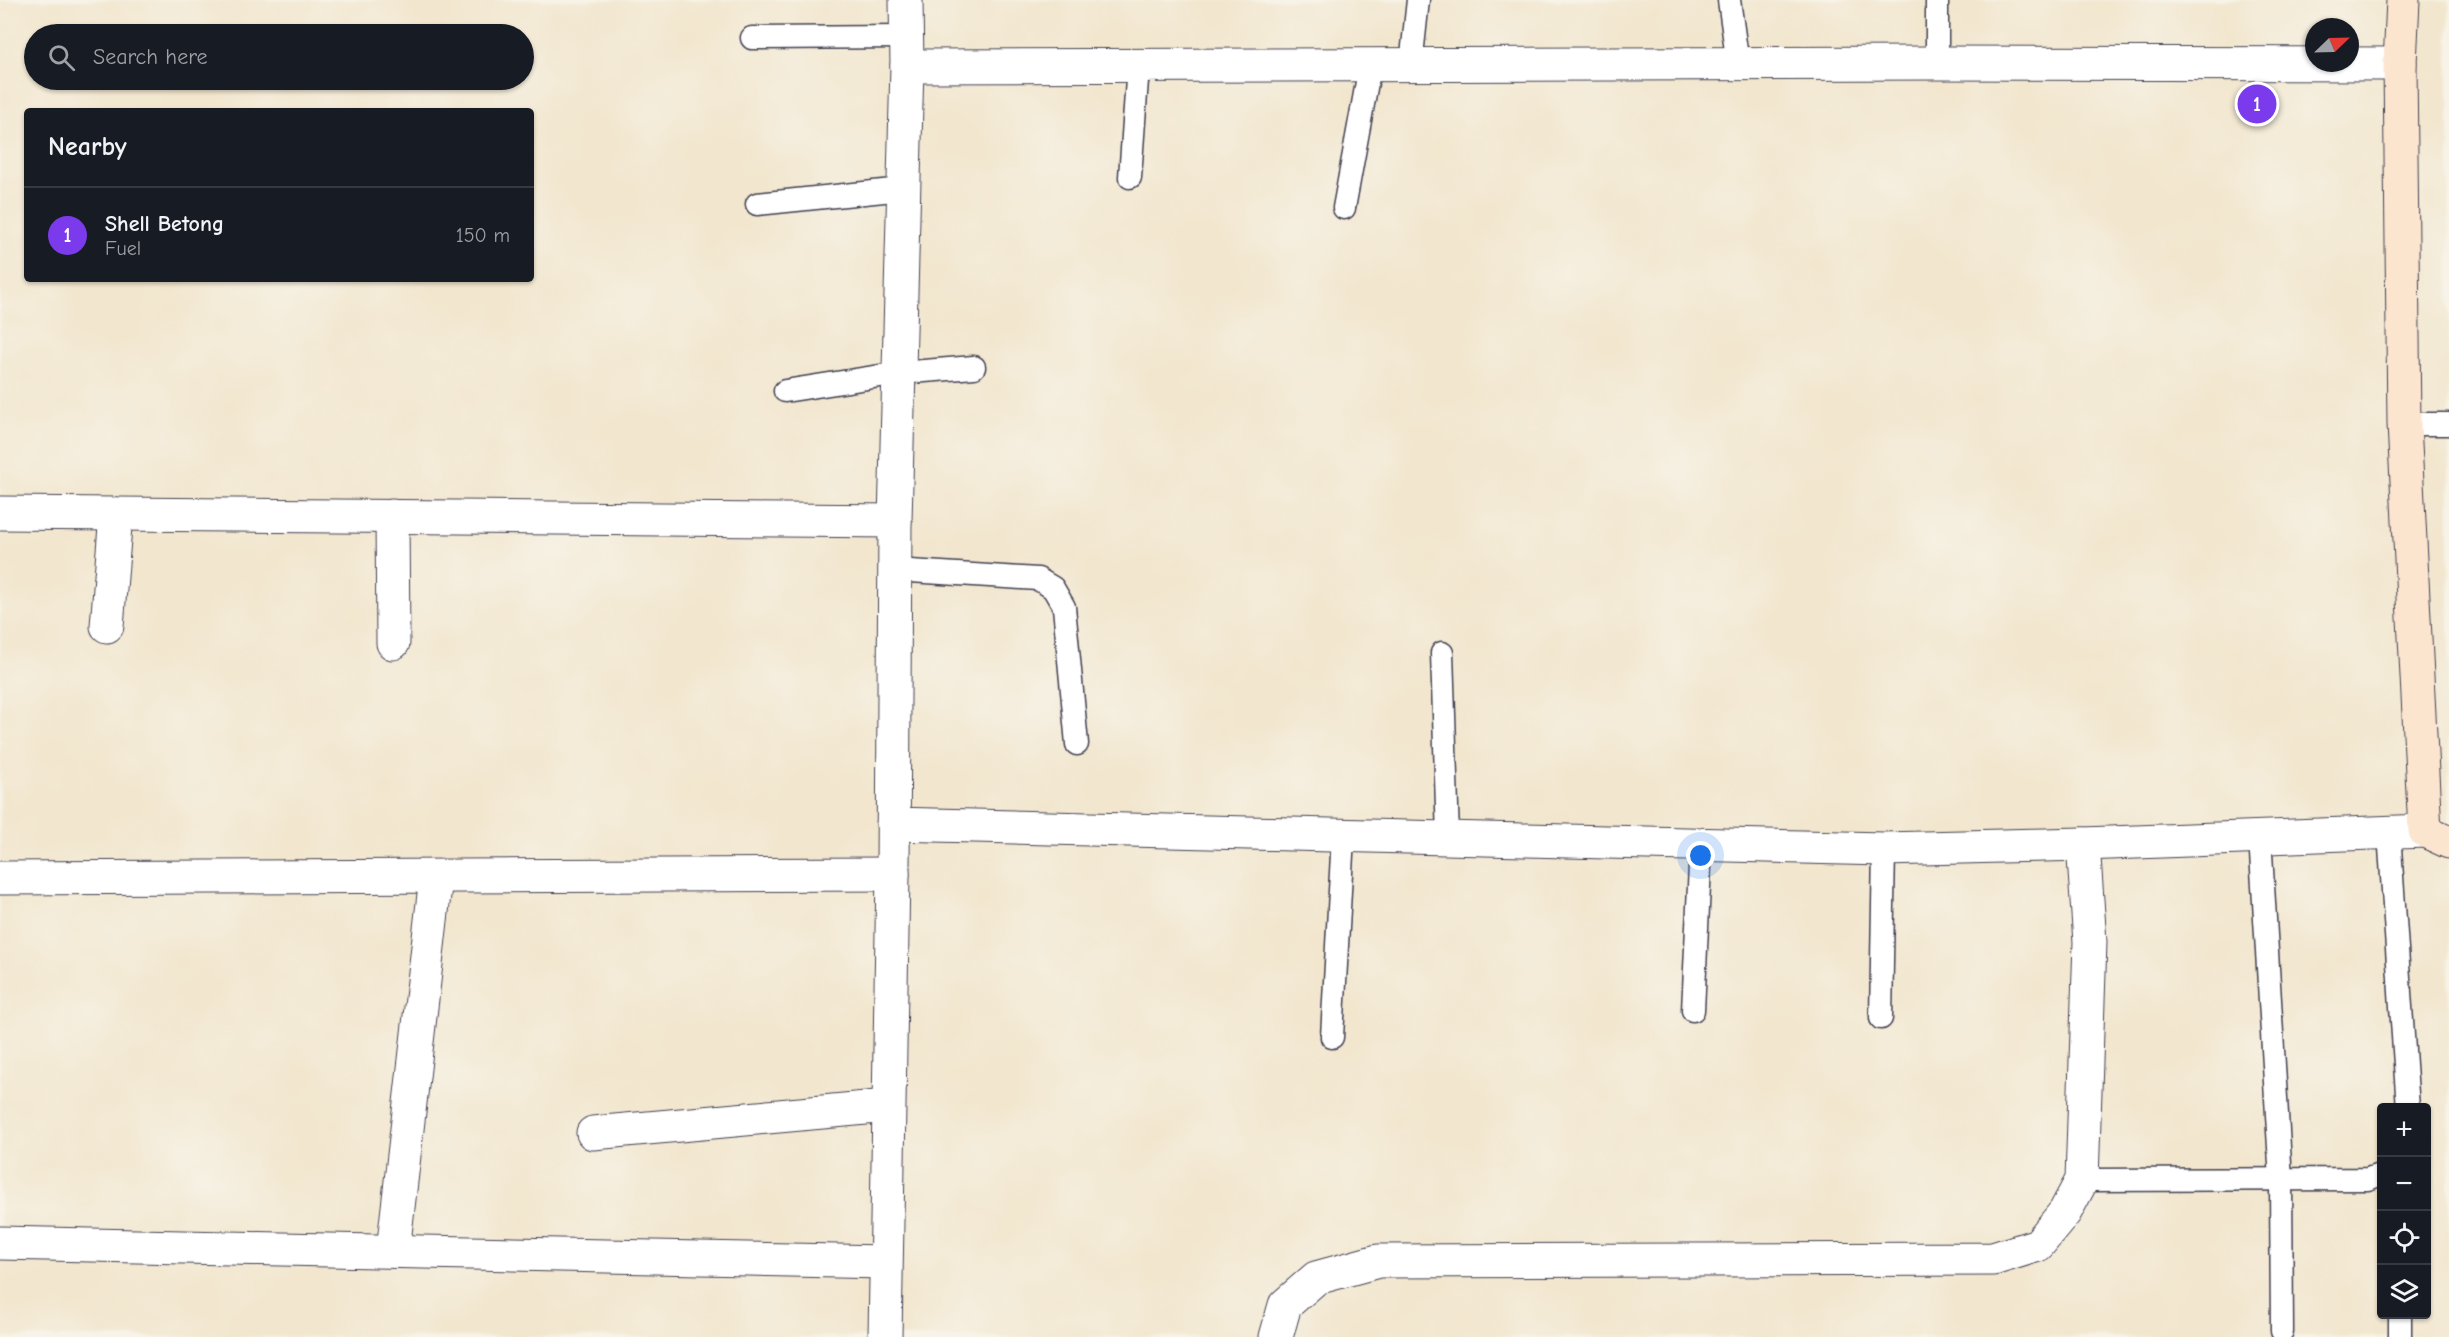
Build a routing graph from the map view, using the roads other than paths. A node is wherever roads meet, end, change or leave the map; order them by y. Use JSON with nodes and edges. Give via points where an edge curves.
{"nodes":[{"id":1,"x":906,"y":0,"type":"edge"},
{"id":2,"x":1418,"y":0,"type":"edge"},
{"id":3,"x":1729,"y":0,"type":"edge"},
{"id":4,"x":1937,"y":0,"type":"edge"},
{"id":5,"x":2403,"y":0,"type":"edge"},
{"id":6,"x":752,"y":38,"type":"dead end"},
{"id":7,"x":906,"y":51,"type":"junction"},
{"id":8,"x":1937,"y":63,"type":"junction"},
{"id":9,"x":2400,"y":64,"type":"junction"},
{"id":10,"x":1411,"y":65,"type":"junction"},
{"id":11,"x":1738,"y":65,"type":"junction"},
{"id":12,"x":1138,"y":66,"type":"junction"},
{"id":13,"x":1370,"y":66,"type":"junction"},
{"id":14,"x":1130,"y":177,"type":"dead end"},
{"id":15,"x":903,"y":189,"type":"junction"},
{"id":16,"x":757,"y":204,"type":"dead end"},
{"id":17,"x":1344,"y":208,"type":"dead end"},
{"id":18,"x":975,"y":367,"type":"dead end"},
{"id":19,"x":898,"y":373,"type":"junction"},
{"id":20,"x":784,"y":391,"type":"dead end"},
{"id":21,"x":2404,"y":424,"type":"junction"},
{"id":22,"x":2449,"y":424,"type":"edge"},
{"id":23,"x":0,"y":513,"type":"edge"},
{"id":24,"x":116,"y":514,"type":"junction"},
{"id":25,"x":392,"y":516,"type":"junction"},
{"id":26,"x":895,"y":521,"type":"junction"},
{"id":27,"x":894,"y":570,"type":"junction"},
{"id":28,"x":107,"y":626,"type":"dead end"},
{"id":29,"x":393,"y":643,"type":"dead end"},
{"id":30,"x":1442,"y":653,"type":"dead end"},
{"id":31,"x":1077,"y":744,"type":"dead end"},
{"id":32,"x":893,"y":824,"type":"junction"},
{"id":33,"x":2389,"y":833,"type":"junction"},
{"id":34,"x":1343,"y":836,"type":"junction"},
{"id":35,"x":2260,"y":837,"type":"junction"},
{"id":36,"x":2437,"y":837,"type":"edge"},
{"id":37,"x":1448,"y":838,"type":"junction"},
{"id":38,"x":2084,"y":844,"type":"junction"},
{"id":39,"x":1701,"y":845,"type":"junction"},
{"id":40,"x":1884,"y":849,"type":"junction"},
{"id":41,"x":893,"y":874,"type":"junction"},
{"id":42,"x":436,"y":877,"type":"junction"},
{"id":43,"x":0,"y":878,"type":"edge"},
{"id":44,"x":1693,"y":1010,"type":"dead end"},
{"id":45,"x":1881,"y":1018,"type":"dead end"},
{"id":46,"x":1332,"y":1037,"type":"dead end"},
{"id":47,"x":2408,"y":1103,"type":"edge"},
{"id":48,"x":888,"y":1106,"type":"junction"},
{"id":49,"x":593,"y":1133,"type":"dead end"},
{"id":50,"x":2377,"y":1176,"type":"edge"},
{"id":51,"x":2082,"y":1180,"type":"junction"},
{"id":52,"x":2281,"y":1180,"type":"junction"},
{"id":53,"x":0,"y":1243,"type":"edge"},
{"id":54,"x":393,"y":1251,"type":"junction"},
{"id":55,"x":885,"y":1262,"type":"junction"},
{"id":56,"x":2400,"y":1319,"type":"edge"},
{"id":57,"x":2282,"y":1331,"type":"dead end"},
{"id":58,"x":885,"y":1337,"type":"edge"},
{"id":59,"x":1276,"y":1337,"type":"edge"},
{"id":60,"x":2400,"y":1337,"type":"edge"}],
"edges":[{"from":1,"to":7,"type":"street"},
{"from":2,"to":10,"type":"lane"},
{"from":3,"to":11,"type":"lane"},
{"from":4,"to":8,"type":"lane"},
{"from":5,"to":9,"type":"main road"},
{"from":6,"to":7,"type":"lane"},
{"from":7,"to":12,"type":"street"},
{"from":7,"to":15,"type":"street"},
{"from":8,"to":9,"type":"street"},
{"from":8,"to":11,"type":"street"},
{"from":9,"to":21,"type":"main road"},
{"from":10,"to":11,"type":"street"},
{"from":10,"to":13,"type":"street"},
{"from":12,"to":13,"type":"street"},
{"from":12,"to":14,"type":"lane"},
{"from":13,"to":17,"type":"lane"},
{"from":15,"to":16,"type":"lane"},
{"from":15,"to":19,"type":"street"},
{"from":18,"to":19,"type":"lane"},
{"from":19,"to":20,"type":"lane"},
{"from":19,"to":26,"type":"street"},
{"from":21,"to":22,"type":"lane"},
{"from":21,"to":36,"type":"main road"},
{"from":23,"to":24,"type":"street"},
{"from":24,"to":25,"type":"street"},
{"from":24,"to":28,"type":"street"},
{"from":25,"to":26,"type":"street"},
{"from":25,"to":29,"type":"street"},
{"from":26,"to":27,"type":"street"},
{"from":27,"to":31,"type":"lane","via":[[1038,579],[1053,588],[1064,607]]},
{"from":27,"to":32,"type":"street"},
{"from":30,"to":37,"type":"lane"},
{"from":32,"to":34,"type":"street"},
{"from":32,"to":41,"type":"street"},
{"from":33,"to":35,"type":"street"},
{"from":33,"to":36,"type":"street"},
{"from":33,"to":47,"type":"lane"},
{"from":34,"to":37,"type":"street"},
{"from":34,"to":46,"type":"lane"},
{"from":35,"to":38,"type":"street"},
{"from":35,"to":52,"type":"lane"},
{"from":37,"to":39,"type":"street"},
{"from":38,"to":40,"type":"street"},
{"from":38,"to":51,"type":"street","via":[[2090,942]]},
{"from":39,"to":40,"type":"street"},
{"from":39,"to":44,"type":"lane"},
{"from":40,"to":45,"type":"lane"},
{"from":41,"to":42,"type":"street"},
{"from":41,"to":48,"type":"street"},
{"from":42,"to":43,"type":"street"},
{"from":42,"to":54,"type":"street"},
{"from":48,"to":49,"type":"street"},
{"from":48,"to":55,"type":"street"},
{"from":50,"to":52,"type":"lane"},
{"from":51,"to":52,"type":"lane"},
{"from":51,"to":59,"type":"street","via":[[2065,1212],[2038,1245],[1993,1259],[1378,1261],[1316,1278],[1285,1305]]},
{"from":52,"to":57,"type":"lane"},
{"from":53,"to":54,"type":"street"},
{"from":54,"to":55,"type":"street"},
{"from":55,"to":58,"type":"street"},
{"from":56,"to":60,"type":"lane"}]}
